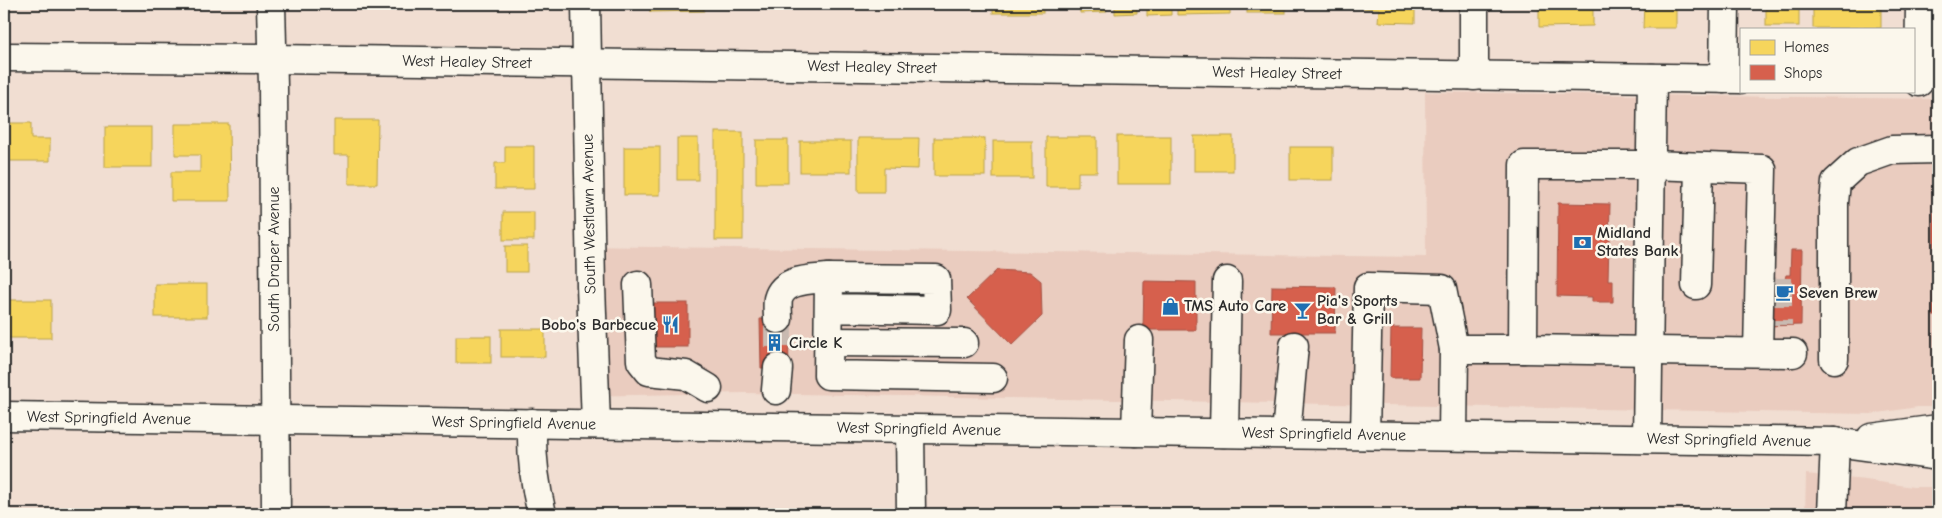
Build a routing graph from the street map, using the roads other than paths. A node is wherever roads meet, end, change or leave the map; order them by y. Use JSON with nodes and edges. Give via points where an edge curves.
{"nodes":[{"id":1,"x":271,"y":4,"type":"edge"},
{"id":2,"x":586,"y":4,"type":"edge"},
{"id":3,"x":1474,"y":4,"type":"edge"},
{"id":4,"x":1725,"y":4,"type":"edge"},
{"id":5,"x":1920,"y":4,"type":"edge"},
{"id":6,"x":4,"y":58,"type":"edge"},
{"id":7,"x":272,"y":59,"type":"junction"},
{"id":8,"x":586,"y":64,"type":"junction"},
{"id":9,"x":1474,"y":76,"type":"junction"},
{"id":10,"x":1652,"y":78,"type":"junction"},
{"id":11,"x":1732,"y":79,"type":"edge"},
{"id":12,"x":1923,"y":82,"type":"edge"},
{"id":13,"x":1938,"y":148,"type":"edge"},
{"id":14,"x":1651,"y":164,"type":"junction"},
{"id":15,"x":1698,"y":167,"type":"junction"},
{"id":16,"x":1762,"y":185,"type":"junction"},
{"id":17,"x":829,"y":278,"type":"junction"},
{"id":18,"x":1778,"y":278,"type":"tunnel mouth"},
{"id":19,"x":1227,"y":281,"type":"dead end"},
{"id":20,"x":638,"y":285,"type":"dead end"},
{"id":21,"x":1696,"y":285,"type":"dead end"},
{"id":22,"x":829,"y":308,"type":"junction"},
{"id":23,"x":778,"y":319,"type":"tunnel mouth"},
{"id":24,"x":1778,"y":326,"type":"tunnel mouth"},
{"id":25,"x":1139,"y":340,"type":"dead end"},
{"id":26,"x":829,"y":342,"type":"junction"},
{"id":27,"x":964,"y":343,"type":"dead end"},
{"id":28,"x":1294,"y":346,"type":"dead end"},
{"id":29,"x":1454,"y":349,"type":"junction"},
{"id":30,"x":1523,"y":349,"type":"junction"},
{"id":31,"x":1648,"y":350,"type":"junction"},
{"id":32,"x":1776,"y":353,"type":"junction"},
{"id":33,"x":1834,"y":359,"type":"dead end"},
{"id":34,"x":993,"y":378,"type":"dead end"},
{"id":35,"x":708,"y":388,"type":"dead end"},
{"id":36,"x":4,"y":416,"type":"edge"},
{"id":37,"x":274,"y":420,"type":"junction"},
{"id":38,"x":532,"y":423,"type":"junction"},
{"id":39,"x":596,"y":424,"type":"junction"},
{"id":40,"x":910,"y":429,"type":"junction"},
{"id":41,"x":1938,"y":429,"type":"edge"},
{"id":42,"x":1136,"y":432,"type":"junction"},
{"id":43,"x":1224,"y":433,"type":"junction"},
{"id":44,"x":1286,"y":434,"type":"junction"},
{"id":45,"x":1366,"y":435,"type":"junction"},
{"id":46,"x":1453,"y":436,"type":"junction"},
{"id":47,"x":1647,"y":438,"type":"junction"},
{"id":48,"x":1835,"y":442,"type":"junction"},
{"id":49,"x":1938,"y":456,"type":"edge"},
{"id":50,"x":276,"y":514,"type":"edge"},
{"id":51,"x":542,"y":514,"type":"edge"},
{"id":52,"x":910,"y":514,"type":"edge"},
{"id":53,"x":1832,"y":514,"type":"edge"}],
"edges":[{"from":1,"to":7,"type":"street","name":"South Draper Avenue"},
{"from":2,"to":8,"type":"street","name":"South Westlawn Avenue"},
{"from":3,"to":9,"type":"street"},
{"from":4,"to":11,"type":"street"},
{"from":5,"to":12,"type":"street"},
{"from":6,"to":7,"type":"street","name":"West Healey Street"},
{"from":7,"to":8,"type":"street","name":"West Healey Street"},
{"from":7,"to":37,"type":"street","name":"South Draper Avenue"},
{"from":8,"to":9,"type":"street","name":"West Healey Street"},
{"from":8,"to":39,"type":"street","name":"South Westlawn Avenue"},
{"from":9,"to":10,"type":"street","name":"West Healey Street"},
{"from":10,"to":11,"type":"street","name":"West Healey Street"},
{"from":10,"to":14,"type":"street"},
{"from":13,"to":33,"type":"street","via":[[1892,150],[1858,162],[1836,182]]},
{"from":14,"to":15,"type":"street"},
{"from":14,"to":30,"type":"street","via":[[1524,164]]},
{"from":14,"to":31,"type":"street"},
{"from":15,"to":16,"type":"street","via":[[1762,169]]},
{"from":15,"to":21,"type":"street"},
{"from":16,"to":18,"type":"street","via":[[1778,209]]},
{"from":16,"to":32,"type":"street"},
{"from":17,"to":22,"type":"street"},
{"from":17,"to":22,"type":"street","via":[[936,279],[937,310]]},
{"from":17,"to":23,"type":"street","via":[[798,281],[784,288],[778,299]]},
{"from":19,"to":43,"type":"street"},
{"from":20,"to":35,"type":"street","via":[[641,361],[649,371],[686,375]]},
{"from":22,"to":26,"type":"street"},
{"from":24,"to":32,"type":"street"},
{"from":25,"to":42,"type":"street"},
{"from":26,"to":27,"type":"street"},
{"from":26,"to":34,"type":"street","via":[[828,375]]},
{"from":28,"to":44,"type":"street"},
{"from":29,"to":30,"type":"street"},
{"from":29,"to":45,"type":"street","via":[[1442,289],[1368,287]]},
{"from":29,"to":46,"type":"street"},
{"from":30,"to":31,"type":"street"},
{"from":31,"to":32,"type":"street"},
{"from":31,"to":47,"type":"street"},
{"from":36,"to":37,"type":"street","name":"West Springfield Avenue"},
{"from":37,"to":38,"type":"street","name":"West Springfield Avenue"},
{"from":37,"to":50,"type":"street","name":"South Draper Avenue"},
{"from":38,"to":39,"type":"street","name":"West Springfield Avenue"},
{"from":38,"to":51,"type":"street","via":[[534,481]]},
{"from":39,"to":40,"type":"street","name":"West Springfield Avenue"},
{"from":40,"to":42,"type":"street","name":"West Springfield Avenue"},
{"from":40,"to":52,"type":"street"},
{"from":41,"to":48,"type":"street","name":"West Springfield Avenue"},
{"from":42,"to":43,"type":"street","name":"West Springfield Avenue"},
{"from":43,"to":44,"type":"street","name":"West Springfield Avenue"},
{"from":44,"to":45,"type":"street","name":"West Springfield Avenue"},
{"from":45,"to":46,"type":"street","name":"West Springfield Avenue"},
{"from":46,"to":47,"type":"street","name":"West Springfield Avenue"},
{"from":47,"to":48,"type":"street","name":"West Springfield Avenue"},
{"from":48,"to":49,"type":"street","name":"West Springfield Avenue"},
{"from":48,"to":53,"type":"street"}]}
